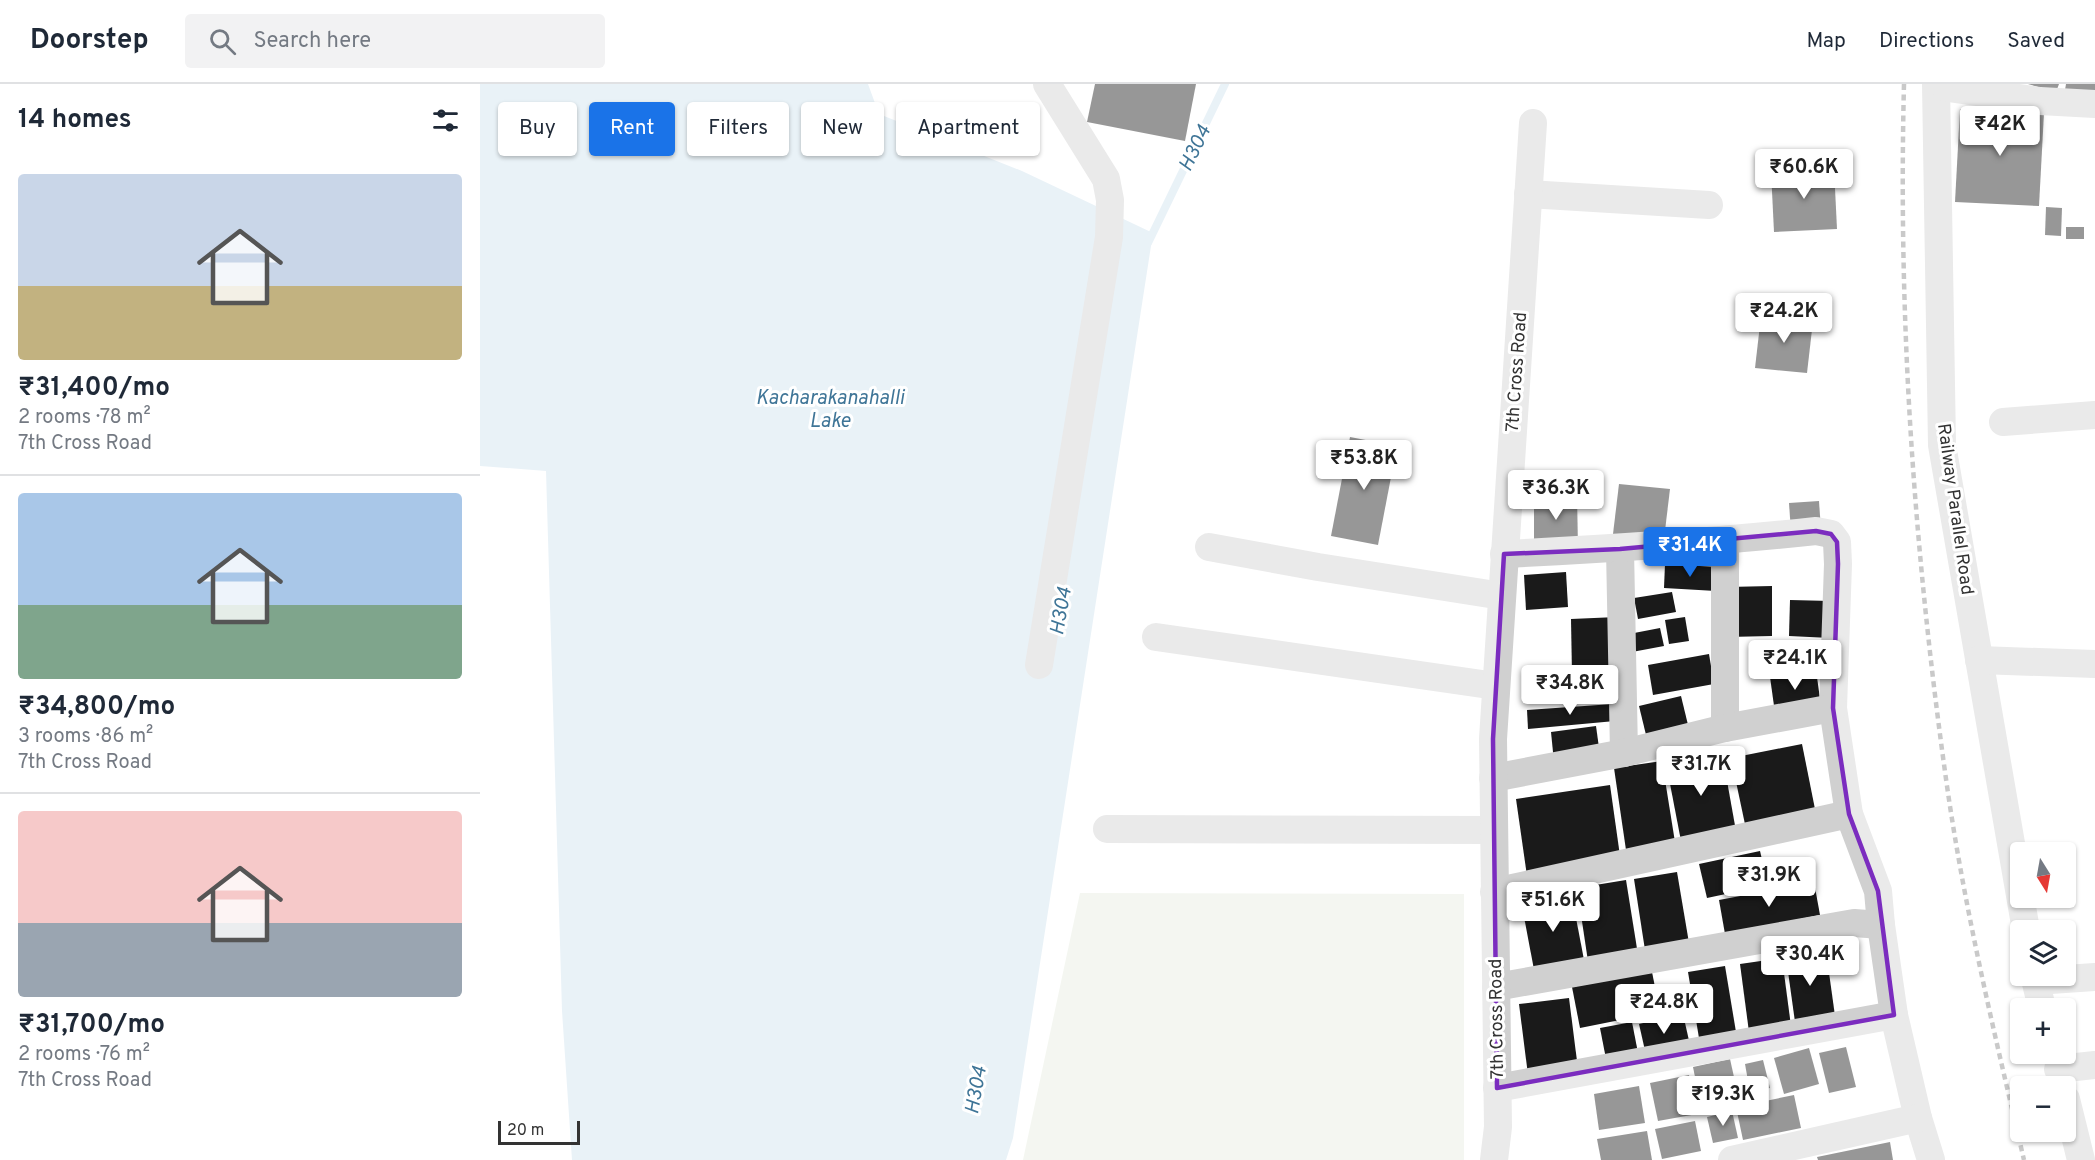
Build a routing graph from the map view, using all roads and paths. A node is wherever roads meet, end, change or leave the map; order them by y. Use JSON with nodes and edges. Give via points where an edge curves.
{"nodes":[{"id":1,"x":1047,"y":84,"type":"edge"},
{"id":2,"x":1936,"y":84,"type":"edge"},
{"id":3,"x":1942,"y":84,"type":"edge"},
{"id":4,"x":2013,"y":90,"type":"edge"},
{"id":5,"x":2095,"y":104,"type":"edge"},
{"id":6,"x":1533,"y":123,"type":"dead end"},
{"id":7,"x":1528,"y":194,"type":"junction"},
{"id":8,"x":1708,"y":205,"type":"dead end"},
{"id":9,"x":2095,"y":415,"type":"edge"},
{"id":10,"x":2003,"y":422,"type":"dead end"},
{"id":11,"x":1725,"y":541,"type":"junction"},
{"id":12,"x":1209,"y":547,"type":"dead end"},
{"id":13,"x":1620,"y":549,"type":"junction"},
{"id":14,"x":1504,"y":554,"type":"junction"},
{"id":15,"x":1502,"y":596,"type":"junction"},
{"id":16,"x":1156,"y":637,"type":"dead end"},
{"id":17,"x":1979,"y":660,"type":"junction"},
{"id":18,"x":2095,"y":664,"type":"edge"},
{"id":19,"x":1039,"y":665,"type":"dead end"},
{"id":20,"x":1496,"y":686,"type":"junction"},
{"id":21,"x":1833,"y":708,"type":"junction"},
{"id":22,"x":1725,"y":728,"type":"junction"},
{"id":23,"x":1624,"y":753,"type":"junction"},
{"id":24,"x":1493,"y":778,"type":"junction"},
{"id":25,"x":1849,"y":814,"type":"junction"},
{"id":26,"x":1107,"y":829,"type":"dead end"},
{"id":27,"x":1493,"y":830,"type":"junction"},
{"id":28,"x":1494,"y":892,"type":"junction"},
{"id":29,"x":2024,"y":920,"type":"edge"},
{"id":30,"x":1881,"y":925,"type":"junction"},
{"id":31,"x":2095,"y":977,"type":"edge"},
{"id":32,"x":1496,"y":987,"type":"junction"},
{"id":33,"x":2038,"y":988,"type":"edge"},
{"id":34,"x":1894,"y":1015,"type":"junction"},
{"id":35,"x":2095,"y":1065,"type":"edge"},
{"id":36,"x":2058,"y":1069,"type":"edge"},
{"id":37,"x":1497,"y":1088,"type":"junction"},
{"id":38,"x":1918,"y":1118,"type":"junction"},
{"id":39,"x":2076,"y":1131,"type":"edge"},
{"id":40,"x":2085,"y":1158,"type":"edge"},
{"id":41,"x":1494,"y":1160,"type":"edge"},
{"id":42,"x":1732,"y":1160,"type":"edge"},
{"id":43,"x":1931,"y":1160,"type":"edge"}],
"edges":[{"from":1,"to":19,"type":"street","via":[[1106,179],[1110,200],[1109,237]]},
{"from":2,"to":17,"type":"street","name":"Railway Parallel Road","via":[[1942,445]]},
{"from":3,"to":4,"type":"street","via":[[1948,88]]},
{"from":4,"to":5,"type":"street"},
{"from":6,"to":7,"type":"street","name":"7th Cross Road"},
{"from":7,"to":8,"type":"street"},
{"from":7,"to":14,"type":"street","name":"7th Cross Road"},
{"from":9,"to":10,"type":"street"},
{"from":11,"to":13,"type":"street"},
{"from":11,"to":21,"type":"street","via":[[1816,531],[1831,534],[1837,542]]},
{"from":11,"to":22,"type":"street"},
{"from":12,"to":15,"type":"street"},
{"from":13,"to":14,"type":"street"},
{"from":13,"to":23,"type":"street"},
{"from":14,"to":15,"type":"street","name":"7th Cross Road"},
{"from":15,"to":20,"type":"street","name":"7th Cross Road"},
{"from":16,"to":20,"type":"street"},
{"from":17,"to":18,"type":"street"},
{"from":17,"to":29,"type":"street","name":"Railway Parallel Road"},
{"from":20,"to":24,"type":"street","name":"7th Cross Road"},
{"from":21,"to":22,"type":"street"},
{"from":21,"to":25,"type":"street"},
{"from":22,"to":23,"type":"street"},
{"from":23,"to":24,"type":"street"},
{"from":24,"to":27,"type":"street","name":"7th Cross Road"},
{"from":25,"to":28,"type":"street"},
{"from":25,"to":30,"type":"street","via":[[1878,891]]},
{"from":26,"to":27,"type":"street"},
{"from":27,"to":28,"type":"street","name":"7th Cross Road"},
{"from":28,"to":32,"type":"street","name":"7th Cross Road"},
{"from":30,"to":32,"type":"street","via":[[1854,923]]},
{"from":30,"to":34,"type":"street"},
{"from":31,"to":33,"type":"street"},
{"from":32,"to":37,"type":"street","name":"7th Cross Road"},
{"from":34,"to":37,"type":"street"},
{"from":34,"to":38,"type":"street"},
{"from":35,"to":36,"type":"street"},
{"from":37,"to":41,"type":"street","name":"7th Cross Road"},
{"from":38,"to":42,"type":"street"},
{"from":38,"to":43,"type":"street"},
{"from":39,"to":40,"type":"street"}]}
